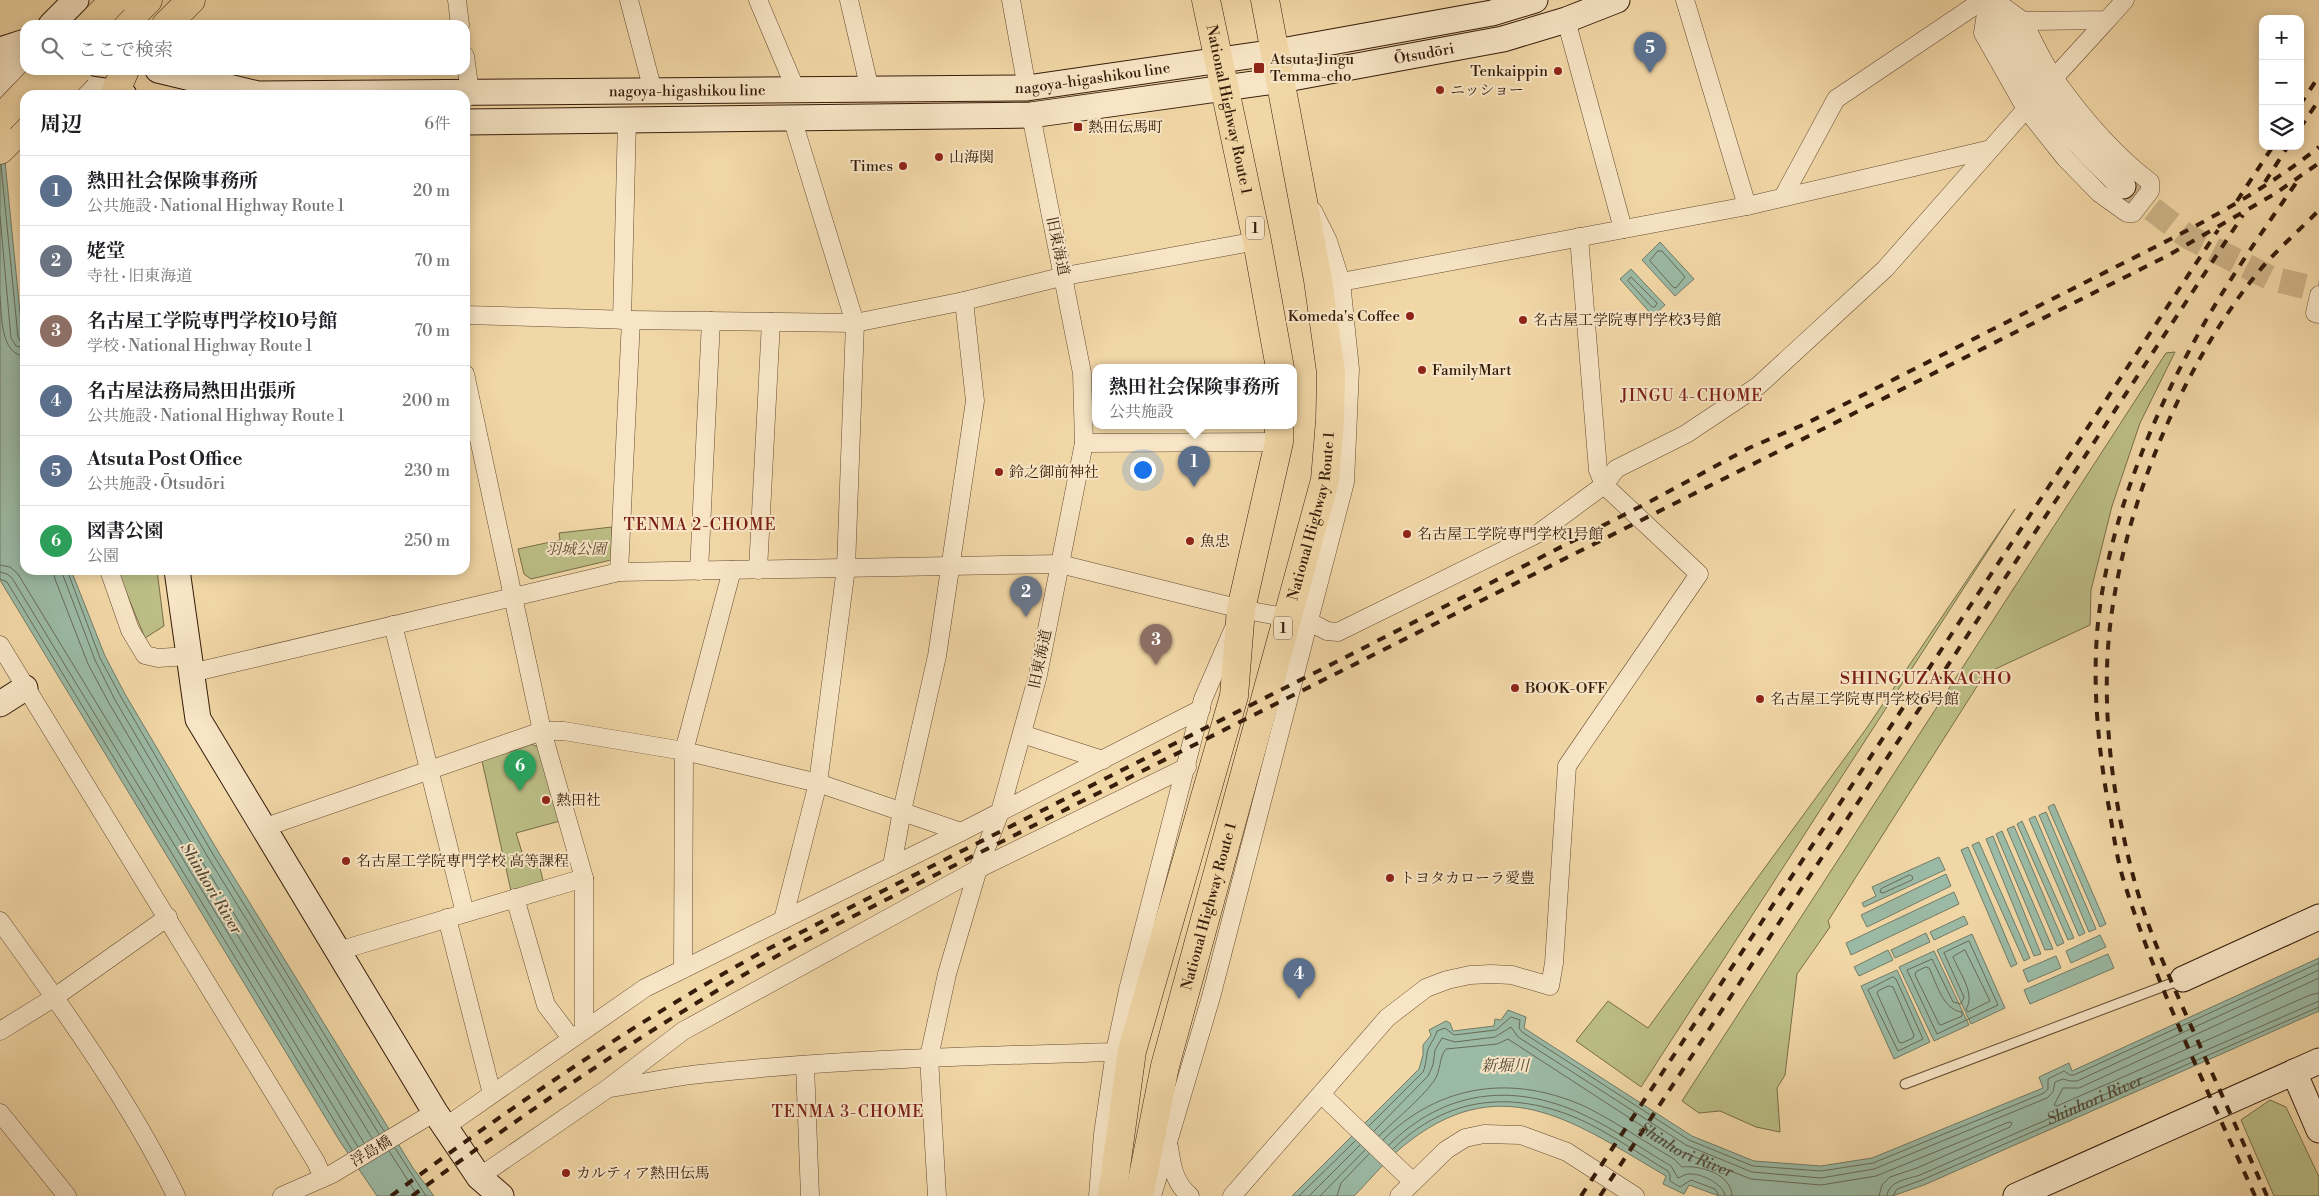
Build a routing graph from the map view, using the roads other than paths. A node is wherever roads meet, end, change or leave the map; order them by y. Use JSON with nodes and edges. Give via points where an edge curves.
{"nodes":[{"id":1,"x":76,"y":0,"type":"edge"},
{"id":2,"x":105,"y":0,"type":"edge"},
{"id":3,"x":114,"y":0,"type":"edge"},
{"id":4,"x":148,"y":0,"type":"edge"},
{"id":5,"x":191,"y":0,"type":"edge"},
{"id":6,"x":456,"y":0,"type":"edge"},
{"id":7,"x":629,"y":0,"type":"edge"},
{"id":8,"x":758,"y":0,"type":"edge"},
{"id":9,"x":849,"y":0,"type":"edge"},
{"id":10,"x":1012,"y":0,"type":"edge"},
{"id":11,"x":1206,"y":0,"type":"edge"},
{"id":12,"x":1265,"y":0,"type":"edge"},
{"id":13,"x":1535,"y":0,"type":"edge"},
{"id":14,"x":1617,"y":0,"type":"edge"},
{"id":15,"x":1685,"y":0,"type":"edge"},
{"id":16,"x":1982,"y":0,"type":"edge"},
{"id":17,"x":1991,"y":0,"type":"edge"},
{"id":18,"x":2126,"y":0,"type":"edge"},
{"id":19,"x":56,"y":20,"type":"edge"},
{"id":20,"x":95,"y":20,"type":"edge"},
{"id":21,"x":107,"y":20,"type":"edge"},
{"id":22,"x":128,"y":20,"type":"edge"},
{"id":23,"x":171,"y":20,"type":"edge"},
{"id":24,"x":459,"y":20,"type":"edge"},
{"id":25,"x":1566,"y":20,"type":"junction"},
{"id":26,"x":2107,"y":20,"type":"junction"},
{"id":27,"x":2023,"y":21,"type":"junction"},
{"id":28,"x":20,"y":49,"type":"edge"},
{"id":29,"x":1276,"y":52,"type":"junction"},
{"id":30,"x":1219,"y":60,"type":"junction"},
{"id":31,"x":6,"y":68,"type":"edge"},
{"id":32,"x":20,"y":74,"type":"edge"},
{"id":33,"x":22,"y":75,"type":"edge"},
{"id":34,"x":42,"y":75,"type":"edge"},
{"id":35,"x":73,"y":75,"type":"edge"},
{"id":36,"x":179,"y":75,"type":"edge"},
{"id":37,"x":466,"y":75,"type":"edge"},
{"id":38,"x":2054,"y":78,"type":"junction"},
{"id":39,"x":1281,"y":80,"type":"junction"},
{"id":40,"x":119,"y":85,"type":"edge"},
{"id":41,"x":1027,"y":88,"type":"junction"},
{"id":42,"x":1225,"y":88,"type":"junction"},
{"id":43,"x":28,"y":90,"type":"edge"},
{"id":44,"x":59,"y":90,"type":"edge"},
{"id":45,"x":241,"y":90,"type":"edge"},
{"id":46,"x":468,"y":90,"type":"edge"},
{"id":47,"x":796,"y":90,"type":"junction"},
{"id":48,"x":870,"y":90,"type":"junction"},
{"id":49,"x":653,"y":91,"type":"junction"},
{"id":50,"x":470,"y":96,"type":"edge"},
{"id":51,"x":20,"y":98,"type":"edge"},
{"id":52,"x":2026,"y":109,"type":"junction"},
{"id":53,"x":1032,"y":115,"type":"junction"},
{"id":54,"x":792,"y":118,"type":"junction"},
{"id":55,"x":0,"y":119,"type":"edge"},
{"id":56,"x":627,"y":120,"type":"junction"},
{"id":57,"x":470,"y":122,"type":"edge"},
{"id":58,"x":20,"y":129,"type":"edge"},
{"id":59,"x":0,"y":150,"type":"edge"},
{"id":60,"x":1987,"y":150,"type":"junction"},
{"id":61,"x":1299,"y":184,"type":"junction"},
{"id":62,"x":2123,"y":186,"type":"tunnel mouth"},
{"id":63,"x":1783,"y":197,"type":"junction"},
{"id":64,"x":1747,"y":206,"type":"junction"},
{"id":65,"x":1623,"y":229,"type":"junction"},
{"id":66,"x":1579,"y":238,"type":"junction"},
{"id":67,"x":1257,"y":241,"type":"junction"},
{"id":68,"x":1065,"y":276,"type":"junction"},
{"id":69,"x":1340,"y":282,"type":"junction"},
{"id":70,"x":2319,"y":295,"type":"edge"},
{"id":71,"x":964,"y":301,"type":"junction"},
{"id":72,"x":2319,"y":314,"type":"edge"},
{"id":73,"x":470,"y":315,"type":"edge"},
{"id":74,"x":626,"y":320,"type":"junction"},
{"id":75,"x":711,"y":321,"type":"junction"},
{"id":76,"x":771,"y":322,"type":"junction"},
{"id":77,"x":855,"y":322,"type":"junction"},
{"id":78,"x":1279,"y":364,"type":"edge"},
{"id":79,"x":470,"y":397,"type":"edge"},
{"id":80,"x":1279,"y":434,"type":"edge"},
{"id":81,"x":1084,"y":443,"type":"junction"},
{"id":82,"x":1604,"y":485,"type":"junction"},
{"id":83,"x":1060,"y":564,"type":"junction"},
{"id":84,"x":949,"y":567,"type":"junction"},
{"id":85,"x":846,"y":568,"type":"junction"},
{"id":86,"x":732,"y":570,"type":"junction"},
{"id":87,"x":758,"y":570,"type":"junction"},
{"id":88,"x":699,"y":571,"type":"junction"},
{"id":89,"x":619,"y":572,"type":"junction"},
{"id":90,"x":111,"y":575,"type":"edge"},
{"id":91,"x":178,"y":575,"type":"edge"},
{"id":92,"x":514,"y":597,"type":"junction"},
{"id":93,"x":1242,"y":609,"type":"junction"},
{"id":94,"x":1298,"y":619,"type":"junction"},
{"id":95,"x":394,"y":624,"type":"junction"},
{"id":96,"x":0,"y":644,"type":"edge"},
{"id":97,"x":190,"y":664,"type":"junction"},
{"id":98,"x":25,"y":688,"type":"junction"},
{"id":99,"x":0,"y":704,"type":"edge"},
{"id":100,"x":1201,"y":709,"type":"junction"},
{"id":101,"x":542,"y":731,"type":"junction"},
{"id":102,"x":1022,"y":734,"type":"junction"},
{"id":103,"x":684,"y":751,"type":"junction"},
{"id":104,"x":1103,"y":760,"type":"junction"},
{"id":105,"x":1186,"y":768,"type":"junction"},
{"id":106,"x":429,"y":770,"type":"junction"},
{"id":107,"x":818,"y":783,"type":"junction"},
{"id":108,"x":902,"y":812,"type":"junction"},
{"id":109,"x":1000,"y":812,"type":"junction"},
{"id":110,"x":263,"y":828,"type":"junction"},
{"id":111,"x":961,"y":832,"type":"junction"},
{"id":112,"x":892,"y":866,"type":"junction"},
{"id":113,"x":978,"y":869,"type":"junction"},
{"id":114,"x":584,"y":878,"type":"junction"},
{"id":115,"x":515,"y":898,"type":"junction"},
{"id":116,"x":465,"y":913,"type":"junction"},
{"id":117,"x":168,"y":917,"type":"junction"},
{"id":118,"x":2319,"y":917,"type":"edge"},
{"id":119,"x":447,"y":918,"type":"junction"},
{"id":120,"x":783,"y":920,"type":"junction"},
{"id":121,"x":0,"y":921,"type":"edge"},
{"id":122,"x":338,"y":950,"type":"junction"},
{"id":123,"x":683,"y":969,"type":"junction"},
{"id":124,"x":2183,"y":979,"type":"joint"},
{"id":125,"x":55,"y":997,"type":"junction"},
{"id":126,"x":0,"y":1031,"type":"edge"},
{"id":127,"x":577,"y":1033,"type":"junction"},
{"id":128,"x":1115,"y":1052,"type":"junction"},
{"id":129,"x":929,"y":1057,"type":"junction"},
{"id":130,"x":2319,"y":1061,"type":"edge"},
{"id":131,"x":805,"y":1065,"type":"junction"},
{"id":132,"x":2294,"y":1072,"type":"junction"},
{"id":133,"x":1905,"y":1084,"type":"dead end"},
{"id":134,"x":607,"y":1089,"type":"junction"},
{"id":135,"x":492,"y":1094,"type":"junction"},
{"id":136,"x":1321,"y":1094,"type":"junction"},
{"id":137,"x":0,"y":1113,"type":"edge"},
{"id":138,"x":440,"y":1119,"type":"junction"},
{"id":139,"x":2319,"y":1130,"type":"edge"},
{"id":140,"x":1168,"y":1144,"type":"junction"},
{"id":141,"x":328,"y":1176,"type":"junction"},
{"id":142,"x":479,"y":1177,"type":"junction"},
{"id":143,"x":1409,"y":1178,"type":"junction"},
{"id":144,"x":1103,"y":1193,"type":"edge"},
{"id":145,"x":67,"y":1196,"type":"edge"},
{"id":146,"x":176,"y":1196,"type":"edge"},
{"id":147,"x":282,"y":1196,"type":"edge"},
{"id":148,"x":501,"y":1196,"type":"edge"},
{"id":149,"x":810,"y":1196,"type":"edge"},
{"id":150,"x":937,"y":1196,"type":"edge"},
{"id":151,"x":1139,"y":1196,"type":"edge"},
{"id":152,"x":1152,"y":1196,"type":"edge"},
{"id":153,"x":1190,"y":1196,"type":"edge"},
{"id":154,"x":1232,"y":1196,"type":"edge"},
{"id":155,"x":1399,"y":1196,"type":"edge"},
{"id":156,"x":1635,"y":1196,"type":"edge"},
{"id":157,"x":2016,"y":1196,"type":"edge"}],
"edges":[{"from":1,"to":19,"type":"main road"},
{"from":2,"to":21,"type":"main road"},
{"from":3,"to":20,"type":"highway","bridge":true},
{"from":4,"to":22,"type":"highway"},
{"from":5,"to":23,"type":"highway"},
{"from":6,"to":24,"type":"street"},
{"from":7,"to":49,"type":"street"},
{"from":8,"to":47,"type":"street"},
{"from":9,"to":48,"type":"street"},
{"from":10,"to":41,"type":"street"},
{"from":11,"to":30,"type":"highway","name":"National Highway Route 1","number":"1"},
{"from":12,"to":29,"type":"highway","name":"National Highway Route 1","number":"1"},
{"from":13,"to":29,"type":"main road","name":"Ōtsudōri","via":[[1492,13]]},
{"from":14,"to":25,"type":"main road","name":"Ōtsudōri"},
{"from":15,"to":64,"type":"street"},
{"from":16,"to":63,"type":"street","via":[[1836,99]]},
{"from":17,"to":27,"type":"street"},
{"from":17,"to":52,"type":"street","via":[[1983,34]]},
{"from":17,"to":62,"type":"main road","via":[[2023,64],[2048,104],[2082,145]]},
{"from":18,"to":26,"type":"street"},
{"from":25,"to":39,"type":"main road","name":"Ōtsudōri","via":[[1503,39]]},
{"from":25,"to":65,"type":"street"},
{"from":26,"to":27,"type":"street"},
{"from":26,"to":38,"type":"street"},
{"from":27,"to":38,"type":"street"},
{"from":28,"to":31,"type":"main road"},
{"from":29,"to":30,"type":"main road","name":"Ōtsudōri"},
{"from":29,"to":39,"type":"highway","name":"National Highway Route 1","number":"1"},
{"from":30,"to":41,"type":"main road","name":"nagoya-higashikou line"},
{"from":30,"to":42,"type":"highway","name":"National Highway Route 1","number":"1"},
{"from":31,"to":32,"type":"main road"},
{"from":33,"to":40,"type":"main road","via":[[46,86]]},
{"from":34,"to":43,"type":"highway","bridge":true},
{"from":35,"to":44,"type":"highway","bridge":true},
{"from":36,"to":45,"type":"main road","name":"nagoya-higashikou line"},
{"from":37,"to":46,"type":"street"},
{"from":38,"to":52,"type":"street","via":[[2098,134],[2150,182],[2150,191],[2133,213],[2127,213],[2099,193],[2065,158]]},
{"from":39,"to":42,"type":"main road","name":"Ōtsudōri"},
{"from":39,"to":61,"type":"highway","name":"National Highway Route 1","number":"1"},
{"from":41,"to":48,"type":"main road","name":"nagoya-higashikou line"},
{"from":42,"to":53,"type":"main road","name":"nagoya-higashikou line"},
{"from":42,"to":67,"type":"highway","name":"National Highway Route 1","number":"1"},
{"from":47,"to":48,"type":"main road","name":"nagoya-higashikou line"},
{"from":47,"to":49,"type":"main road","name":"nagoya-higashikou line"},
{"from":49,"to":50,"type":"main road","name":"nagoya-higashikou line"},
{"from":51,"to":55,"type":"highway","bridge":true},
{"from":52,"to":60,"type":"street"},
{"from":53,"to":54,"type":"main road","name":"nagoya-higashikou line"},
{"from":53,"to":68,"type":"street","name":"旧東海道"},
{"from":54,"to":56,"type":"main road","name":"nagoya-higashikou line"},
{"from":54,"to":77,"type":"street"},
{"from":56,"to":57,"type":"main road","name":"nagoya-higashikou line"},
{"from":56,"to":74,"type":"street"},
{"from":58,"to":59,"type":"highway"},
{"from":60,"to":63,"type":"street"},
{"from":60,"to":82,"type":"street","via":[[1885,269],[1758,386],[1686,434],[1616,470]]},
{"from":61,"to":69,"type":"street","via":[[1328,241]]},
{"from":61,"to":94,"type":"highway","name":"National Highway Route 1","number":"1","via":[[1318,280],[1331,373],[1325,480],[1298,582]]},
{"from":63,"to":64,"type":"street"},
{"from":64,"to":65,"type":"street"},
{"from":65,"to":66,"type":"street"},
{"from":66,"to":69,"type":"street"},
{"from":66,"to":82,"type":"street","via":[[1598,470]]},
{"from":67,"to":68,"type":"street"},
{"from":67,"to":78,"type":"highway","name":"National Highway Route 1","number":"1"},
{"from":68,"to":71,"type":"street"},
{"from":68,"to":81,"type":"street","name":"旧東海道","via":[[1082,373]]},
{"from":69,"to":94,"type":"street","via":[[1350,369],[1345,482]]},
{"from":70,"to":72,"type":"street","via":[[2315,313]]},
{"from":71,"to":77,"type":"street"},
{"from":71,"to":84,"type":"street","via":[[975,401]]},
{"from":73,"to":74,"type":"street"},
{"from":74,"to":75,"type":"street"},
{"from":74,"to":89,"type":"street"},
{"from":75,"to":76,"type":"street"},
{"from":75,"to":88,"type":"street"},
{"from":76,"to":77,"type":"street"},
{"from":76,"to":87,"type":"street"},
{"from":77,"to":85,"type":"street"},
{"from":79,"to":92,"type":"street"},
{"from":80,"to":81,"type":"street"},
{"from":80,"to":93,"type":"highway"},
{"from":81,"to":83,"type":"street","name":"旧東海道"},
{"from":82,"to":94,"type":"street","via":[[1539,533],[1338,632]]},
{"from":82,"to":136,"type":"street","via":[[1699,574],[1567,766],[1550,986],[1512,975],[1491,974],[1455,978],[1426,988],[1387,1018]]},
{"from":83,"to":84,"type":"street"},
{"from":83,"to":93,"type":"street"},
{"from":83,"to":102,"type":"street","name":"旧東海道","via":[[1038,675]]},
{"from":84,"to":85,"type":"street"},
{"from":84,"to":108,"type":"street","via":[[937,656]]},
{"from":85,"to":87,"type":"street"},
{"from":85,"to":107,"type":"street"},
{"from":86,"to":87,"type":"street"},
{"from":86,"to":88,"type":"street"},
{"from":86,"to":103,"type":"street"},
{"from":88,"to":89,"type":"street"},
{"from":89,"to":92,"type":"street"},
{"from":90,"to":97,"type":"street","via":[[130,630],[145,656]]},
{"from":91,"to":97,"type":"main road"},
{"from":92,"to":95,"type":"street"},
{"from":92,"to":101,"type":"street"},
{"from":93,"to":94,"type":"street"},
{"from":93,"to":100,"type":"street"},
{"from":93,"to":144,"type":"highway","via":[[1234,696],[1132,1051]]},
{"from":94,"to":140,"type":"street","via":[[1212,997]]},
{"from":94,"to":151,"type":"highway","name":"National Highway Route 1","number":"1","via":[[1164,1066]]},
{"from":95,"to":97,"type":"street"},
{"from":95,"to":106,"type":"street"},
{"from":96,"to":98,"type":"street"},
{"from":97,"to":110,"type":"main road","via":[[198,719]]},
{"from":98,"to":99,"type":"main road"},
{"from":98,"to":117,"type":"street"},
{"from":100,"to":104,"type":"street","name":"浮島橋"},
{"from":100,"to":105,"type":"street"},
{"from":101,"to":103,"type":"street","via":[[564,731]]},
{"from":101,"to":106,"type":"street"},
{"from":101,"to":114,"type":"street"},
{"from":102,"to":104,"type":"street"},
{"from":102,"to":109,"type":"street","name":"旧東海道"},
{"from":103,"to":107,"type":"street"},
{"from":103,"to":123,"type":"street"},
{"from":104,"to":109,"type":"street","name":"浮島橋"},
{"from":105,"to":113,"type":"street"},
{"from":105,"to":128,"type":"street"},
{"from":106,"to":110,"type":"street"},
{"from":106,"to":116,"type":"street"},
{"from":107,"to":108,"type":"street"},
{"from":107,"to":120,"type":"street"},
{"from":108,"to":111,"type":"street"},
{"from":108,"to":112,"type":"street"},
{"from":109,"to":111,"type":"street","name":"浮島橋"},
{"from":109,"to":113,"type":"street","name":"旧東海道"},
{"from":110,"to":122,"type":"main road"},
{"from":111,"to":112,"type":"street","name":"浮島橋"},
{"from":112,"to":120,"type":"street","name":"浮島橋"},
{"from":113,"to":129,"type":"street","name":"旧東海道","via":[[947,974]]},
{"from":113,"to":134,"type":"street","via":[[683,1032]]},
{"from":114,"to":115,"type":"street"},
{"from":114,"to":127,"type":"street"},
{"from":115,"to":116,"type":"street"},
{"from":115,"to":127,"type":"street","via":[[546,1005]]},
{"from":116,"to":119,"type":"street"},
{"from":117,"to":125,"type":"street"},
{"from":117,"to":141,"type":"street","via":[[316,1162]]},
{"from":118,"to":124,"type":"main road"},
{"from":119,"to":122,"type":"street"},
{"from":119,"to":135,"type":"street"},
{"from":120,"to":123,"type":"street","name":"浮島橋"},
{"from":121,"to":125,"type":"street"},
{"from":122,"to":138,"type":"main road"},
{"from":123,"to":127,"type":"street","name":"浮島橋","via":[[645,988]]},
{"from":124,"to":133,"type":"lane"},
{"from":125,"to":126,"type":"street"},
{"from":125,"to":146,"type":"street","via":[[155,1153]]},
{"from":127,"to":135,"type":"street","name":"浮島橋"},
{"from":128,"to":129,"type":"street"},
{"from":128,"to":144,"type":"street"},
{"from":129,"to":131,"type":"street"},
{"from":129,"to":150,"type":"street","name":"旧東海道"},
{"from":130,"to":132,"type":"main road"},
{"from":131,"to":134,"type":"street","via":[[698,1074]]},
{"from":131,"to":149,"type":"street"},
{"from":132,"to":139,"type":"main road"},
{"from":132,"to":157,"type":"main road"},
{"from":134,"to":142,"type":"street"},
{"from":135,"to":138,"type":"street","name":"浮島橋"},
{"from":136,"to":143,"type":"street"},
{"from":136,"to":154,"type":"street"},
{"from":137,"to":145,"type":"street"},
{"from":138,"to":141,"type":"street","name":"浮島橋","via":[[409,1127]]},
{"from":138,"to":142,"type":"main road"},
{"from":140,"to":152,"type":"street"},
{"from":140,"to":153,"type":"street","via":[[1172,1172],[1182,1190]]},
{"from":141,"to":147,"type":"street","name":"浮島橋"},
{"from":142,"to":148,"type":"main road"},
{"from":143,"to":155,"type":"street"},
{"from":143,"to":156,"type":"street","via":[[1465,1138],[1484,1134],[1521,1135],[1567,1152]]}]}
